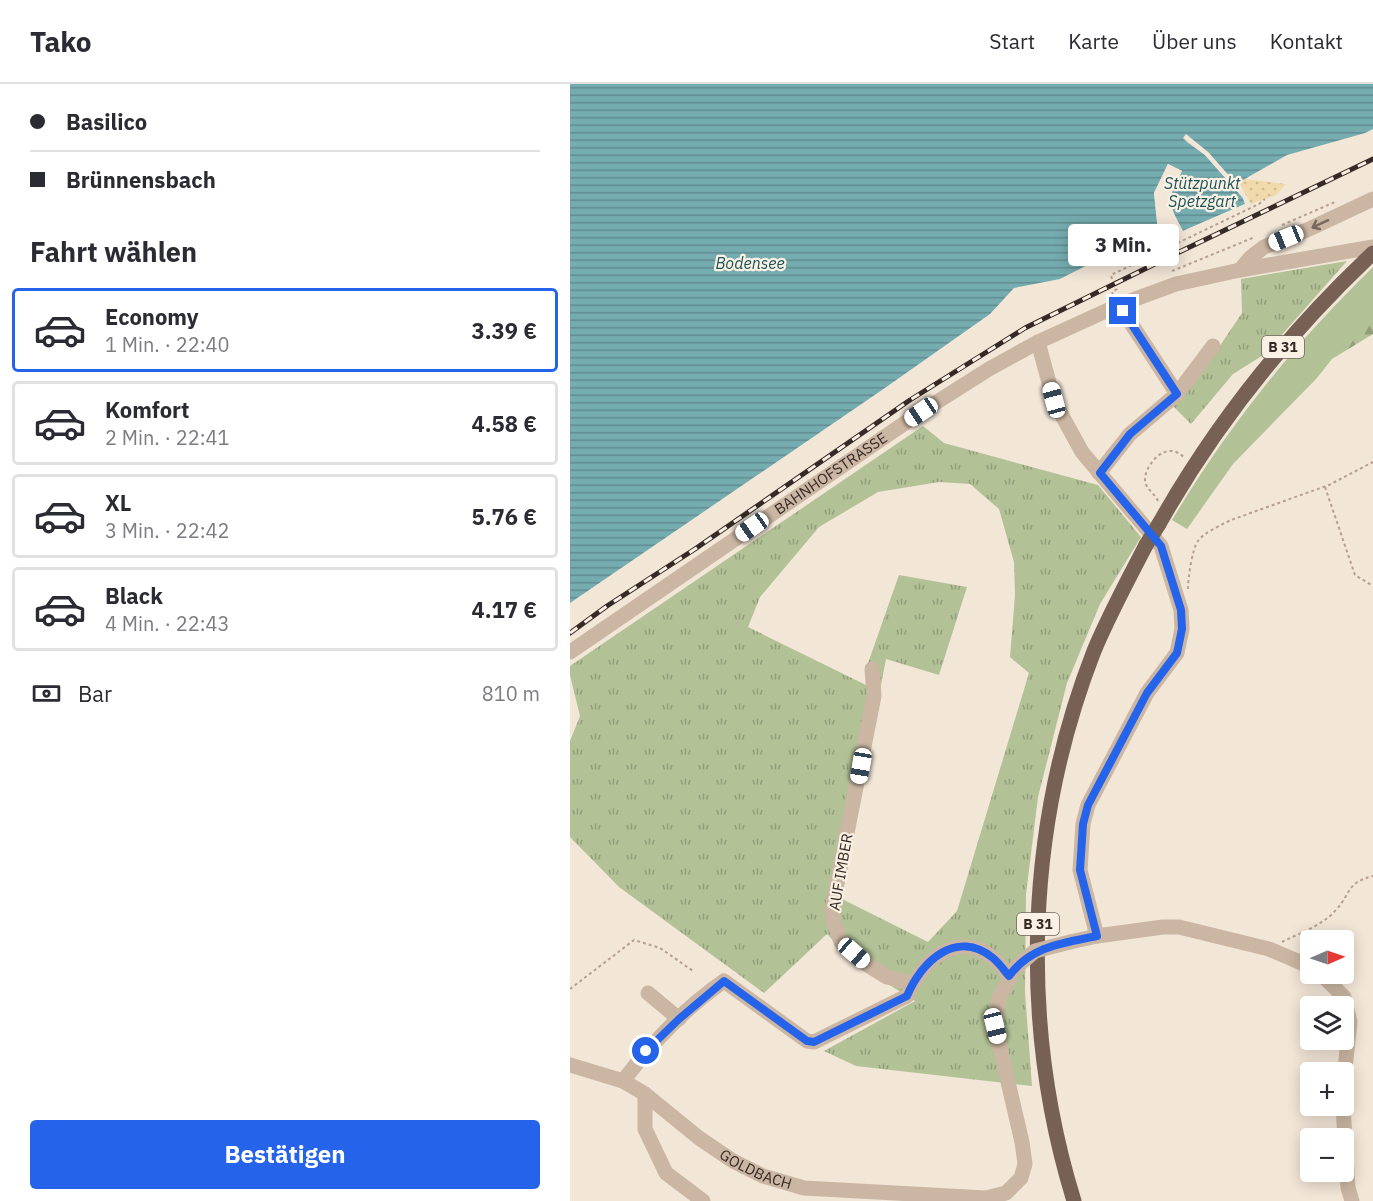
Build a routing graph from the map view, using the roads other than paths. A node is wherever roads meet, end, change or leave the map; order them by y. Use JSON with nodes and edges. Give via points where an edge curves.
{"nodes":[{"id":1,"x":1373,"y":199,"type":"edge"},
{"id":2,"x":1373,"y":247,"type":"edge"},
{"id":3,"x":1373,"y":253,"type":"edge"},
{"id":4,"x":1240,"y":270,"type":"junction"},
{"id":5,"x":1117,"y":300,"type":"junction"},
{"id":6,"x":1038,"y":342,"type":"junction"},
{"id":7,"x":1213,"y":346,"type":"dead end"},
{"id":8,"x":1177,"y":394,"type":"junction"},
{"id":9,"x":1100,"y":473,"type":"junction"},
{"id":10,"x":575,"y":648,"type":"edge"},
{"id":11,"x":872,"y":669,"type":"dead end"},
{"id":12,"x":1097,"y":936,"type":"junction"},
{"id":13,"x":1300,"y":962,"type":"edge"},
{"id":14,"x":1012,"y":972,"type":"junction"},
{"id":15,"x":912,"y":983,"type":"junction"},
{"id":16,"x":1330,"y":984,"type":"edge"},
{"id":17,"x":648,"y":993,"type":"dead end"},
{"id":18,"x":679,"y":1019,"type":"junction"},
{"id":19,"x":1346,"y":1062,"type":"edge"},
{"id":20,"x":570,"y":1065,"type":"edge"},
{"id":21,"x":623,"y":1081,"type":"junction"},
{"id":22,"x":645,"y":1094,"type":"junction"},
{"id":23,"x":1344,"y":1116,"type":"edge"},
{"id":24,"x":986,"y":1200,"type":"edge"},
{"id":25,"x":703,"y":1201,"type":"edge"},
{"id":26,"x":1074,"y":1201,"type":"edge"},
{"id":27,"x":1352,"y":1201,"type":"edge"}],
"edges":[{"from":1,"to":4,"type":"street","one_way":true,"via":[[1264,247]]},
{"from":2,"to":4,"type":"street","name":"BAHNHOFSTRASSE"},
{"from":3,"to":26,"type":"main road","number":"B 31","bridge":true,"via":[[1268,364],[1196,462],[1118,600],[1080,692],[1056,780],[1042,869],[1037,959],[1042,1049],[1057,1138]]},
{"from":4,"to":5,"type":"street","name":"BAHNHOFSTRASSE"},
{"from":5,"to":6,"type":"street","name":"BAHNHOFSTRASSE"},
{"from":5,"to":8,"type":"street"},
{"from":6,"to":9,"type":"street","via":[[1054,400],[1082,452]]},
{"from":6,"to":10,"type":"street","name":"BAHNHOFSTRASSE","via":[[921,412]]},
{"from":7,"to":8,"type":"street"},
{"from":8,"to":9,"type":"street","via":[[1130,434]]},
{"from":9,"to":12,"type":"street","via":[[1161,546],[1181,610],[1182,629],[1177,653],[1147,693],[1088,805],[1080,870]]},
{"from":11,"to":15,"type":"street","name":"AUF IMBER","via":[[874,696],[832,909],[841,942],[887,977]]},
{"from":12,"to":13,"type":"street","via":[[1179,927],[1269,949]]},
{"from":12,"to":14,"type":"street","bridge":true,"via":[[1035,951]]},
{"from":14,"to":15,"type":"street","via":[[972,947],[956,947],[937,954]]},
{"from":14,"to":24,"type":"street","name":"GOLDBACH","via":[[999,998],[995,1026],[1024,1164],[1021,1178],[1006,1193]]},
{"from":15,"to":18,"type":"street","via":[[907,996],[814,1042],[807,1041],[724,981]]},
{"from":16,"to":19,"type":"street","via":[[1344,997],[1350,1022]]},
{"from":17,"to":18,"type":"street"},
{"from":18,"to":21,"type":"street","via":[[646,1051]]},
{"from":20,"to":21,"type":"street","name":"GOLDBACH"},
{"from":21,"to":22,"type":"street","name":"GOLDBACH"},
{"from":22,"to":24,"type":"street","name":"GOLDBACH","via":[[699,1138],[763,1176],[804,1188]]},
{"from":22,"to":25,"type":"street","via":[[645,1129],[666,1173]]},
{"from":23,"to":27,"type":"street"}]}
